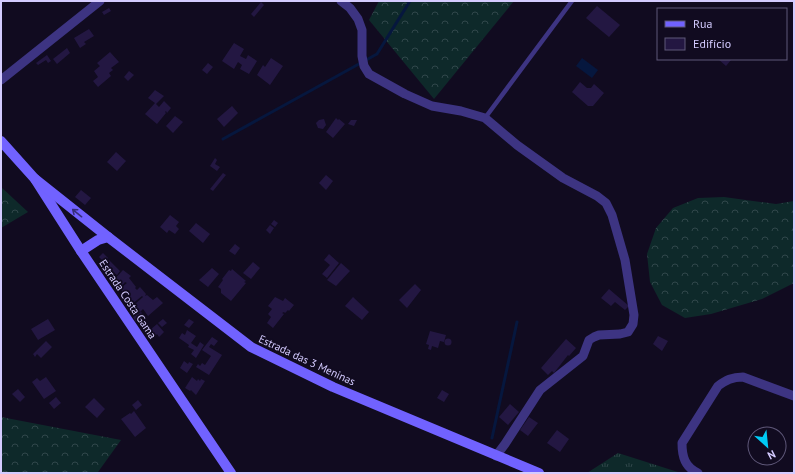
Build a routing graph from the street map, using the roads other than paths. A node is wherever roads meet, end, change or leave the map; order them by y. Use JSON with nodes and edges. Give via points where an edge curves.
{"nodes":[{"id":1,"x":100,"y":1,"type":"edge"},
{"id":2,"x":341,"y":1,"type":"edge"},
{"id":3,"x":572,"y":1,"type":"edge"},
{"id":4,"x":1,"y":80,"type":"edge"},
{"id":5,"x":485,"y":118,"type":"junction"},
{"id":6,"x":1,"y":141,"type":"edge"},
{"id":7,"x":35,"y":179,"type":"junction"},
{"id":8,"x":108,"y":237,"type":"junction"},
{"id":9,"x":81,"y":251,"type":"junction"},
{"id":10,"x":794,"y":396,"type":"edge"},
{"id":11,"x":496,"y":456,"type":"junction"},
{"id":12,"x":231,"y":473,"type":"edge"},
{"id":13,"x":539,"y":473,"type":"edge"},
{"id":14,"x":698,"y":473,"type":"edge"}],
"edges":[{"from":1,"to":4,"type":"street"},
{"from":2,"to":5,"type":"street","via":[[358,19],[362,30],[362,56],[369,74],[432,106]]},
{"from":3,"to":5,"type":"lane"},
{"from":5,"to":11,"type":"street","via":[[563,178],[606,203],[612,214],[625,260],[634,315],[628,332],[599,335],[589,340],[583,356],[540,390]]},
{"from":6,"to":7,"type":"main road","name":"Estrada Costa Gama"},
{"from":8,"to":7,"type":"main road","name":"Estrada das 3 Meninas","one_way":true},
{"from":7,"to":9,"type":"main road","name":"Estrada Costa Gama"},
{"from":8,"to":9,"type":"main road"},
{"from":8,"to":11,"type":"main road","name":"Estrada das 3 Meninas","via":[[251,347],[333,387]]},
{"from":9,"to":12,"type":"main road","name":"Estrada Costa Gama"},
{"from":10,"to":14,"type":"street","via":[[743,377],[726,380],[718,386],[682,443],[684,462]]},
{"from":11,"to":13,"type":"main road","name":"Estrada das 3 Meninas"}]}
